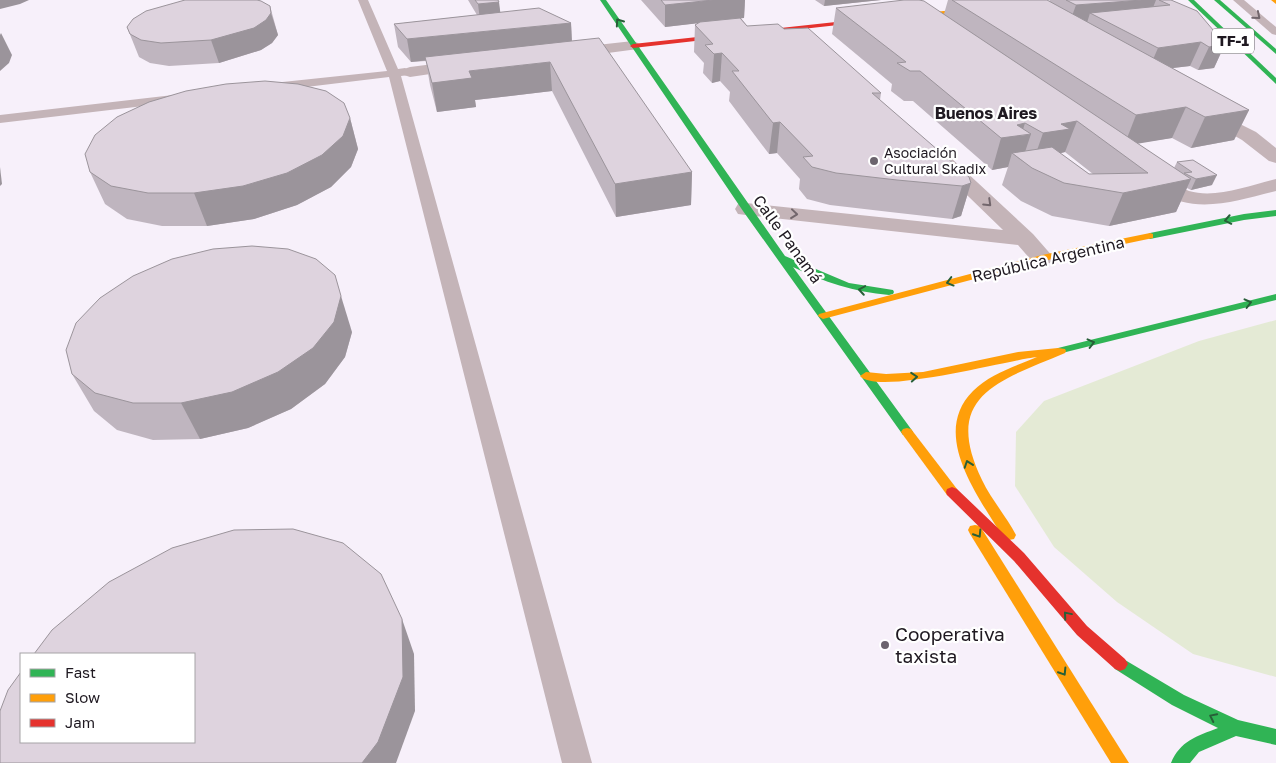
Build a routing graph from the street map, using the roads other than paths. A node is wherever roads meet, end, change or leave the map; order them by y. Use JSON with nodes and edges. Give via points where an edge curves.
{"nodes":[{"id":1,"x":363,"y":0,"type":"edge"},
{"id":2,"x":603,"y":0,"type":"edge"},
{"id":3,"x":1191,"y":0,"type":"edge"},
{"id":4,"x":1218,"y":0,"type":"edge"},
{"id":5,"x":1238,"y":0,"type":"edge"},
{"id":6,"x":1027,"y":5,"type":"edge"},
{"id":7,"x":918,"y":15,"type":"junction"},
{"id":8,"x":797,"y":28,"type":"junction"},
{"id":9,"x":943,"y":32,"type":"edge"},
{"id":10,"x":1276,"y":32,"type":"edge"},
{"id":11,"x":633,"y":46,"type":"junction"},
{"id":12,"x":818,"y":47,"type":"edge"},
{"id":13,"x":1276,"y":52,"type":"edge"},
{"id":14,"x":555,"y":55,"type":"edge"},
{"id":15,"x":478,"y":64,"type":"edge"},
{"id":16,"x":402,"y":72,"type":"junction"},
{"id":17,"x":1276,"y":82,"type":"edge"},
{"id":18,"x":259,"y":89,"type":"edge"},
{"id":19,"x":191,"y":97,"type":"edge"},
{"id":20,"x":1190,"y":103,"type":"edge"},
{"id":21,"x":0,"y":119,"type":"edge"},
{"id":22,"x":932,"y":150,"type":"edge"},
{"id":23,"x":1276,"y":157,"type":"edge"},
{"id":24,"x":1140,"y":168,"type":"edge"},
{"id":25,"x":1276,"y":185,"type":"edge"},
{"id":26,"x":746,"y":209,"type":"junction"},
{"id":27,"x":1276,"y":213,"type":"edge"},
{"id":28,"x":1026,"y":239,"type":"junction"},
{"id":29,"x":782,"y":258,"type":"junction"},
{"id":30,"x":1042,"y":258,"type":"junction"},
{"id":31,"x":911,"y":293,"type":"junction"},
{"id":32,"x":1276,"y":296,"type":"edge"},
{"id":33,"x":823,"y":316,"type":"junction"},
{"id":34,"x":1061,"y":351,"type":"junction"},
{"id":35,"x":866,"y":376,"type":"junction"},
{"id":36,"x":952,"y":492,"type":"junction"},
{"id":37,"x":1027,"y":566,"type":"junction"},
{"id":38,"x":1236,"y":728,"type":"junction"},
{"id":39,"x":1276,"y":737,"type":"edge"},
{"id":40,"x":577,"y":763,"type":"edge"},
{"id":41,"x":1121,"y":763,"type":"edge"},
{"id":42,"x":1179,"y":763,"type":"edge"}],
"edges":[{"from":1,"to":16,"type":"lane"},
{"from":11,"to":2,"type":"main road","name":"Calle Panamá","one_way":true},
{"from":3,"to":17,"type":"main road","number":"TF-1"},
{"from":4,"to":13,"type":"main road"},
{"from":5,"to":10,"type":"lane","one_way":true},
{"from":6,"to":7,"type":"main road"},
{"from":7,"to":8,"type":"main road"},
{"from":7,"to":9,"type":"street"},
{"from":8,"to":11,"type":"main road"},
{"from":8,"to":12,"type":"street"},
{"from":11,"to":14,"type":"street"},
{"from":11,"to":26,"type":"main road","name":"Calle Panamá"},
{"from":15,"to":16,"type":"street"},
{"from":16,"to":18,"type":"lane"},
{"from":16,"to":40,"type":"lane"},
{"from":19,"to":21,"type":"lane"},
{"from":20,"to":23,"type":"street","via":[[1249,136]]},
{"from":22,"to":28,"type":"street","one_way":true},
{"from":24,"to":25,"type":"street","via":[[1173,191],[1188,197],[1206,199]]},
{"from":26,"to":28,"type":"street","name":"República Argentina","one_way":true},
{"from":26,"to":29,"type":"main road","name":"Calle Panamá"},
{"from":27,"to":30,"type":"main road","name":"República Argentina","one_way":true},
{"from":28,"to":30,"type":"street"},
{"from":31,"to":29,"type":"main road","one_way":true,"via":[[864,291],[835,284]]},
{"from":29,"to":33,"type":"main road","name":"Calle Panamá"},
{"from":30,"to":31,"type":"main road","name":"República Argentina","one_way":true},
{"from":31,"to":33,"type":"main road","name":"República Argentina"},
{"from":34,"to":32,"type":"main road","one_way":true},
{"from":33,"to":35,"type":"main road","name":"Calle Panamá"},
{"from":35,"to":34,"type":"main road","one_way":true,"via":[[929,376],[1012,357]]},
{"from":37,"to":34,"type":"main road","one_way":true,"via":[[971,473],[959,437],[962,411],[979,391],[991,383]]},
{"from":35,"to":36,"type":"main road","name":"Calle Panamá"},
{"from":36,"to":37,"type":"main road"},
{"from":36,"to":41,"type":"main road","one_way":true},
{"from":38,"to":37,"type":"main road","one_way":true,"via":[[1178,700],[1096,647]]},
{"from":38,"to":39,"type":"main road"},
{"from":38,"to":42,"type":"main road","via":[[1193,746]]}]}
